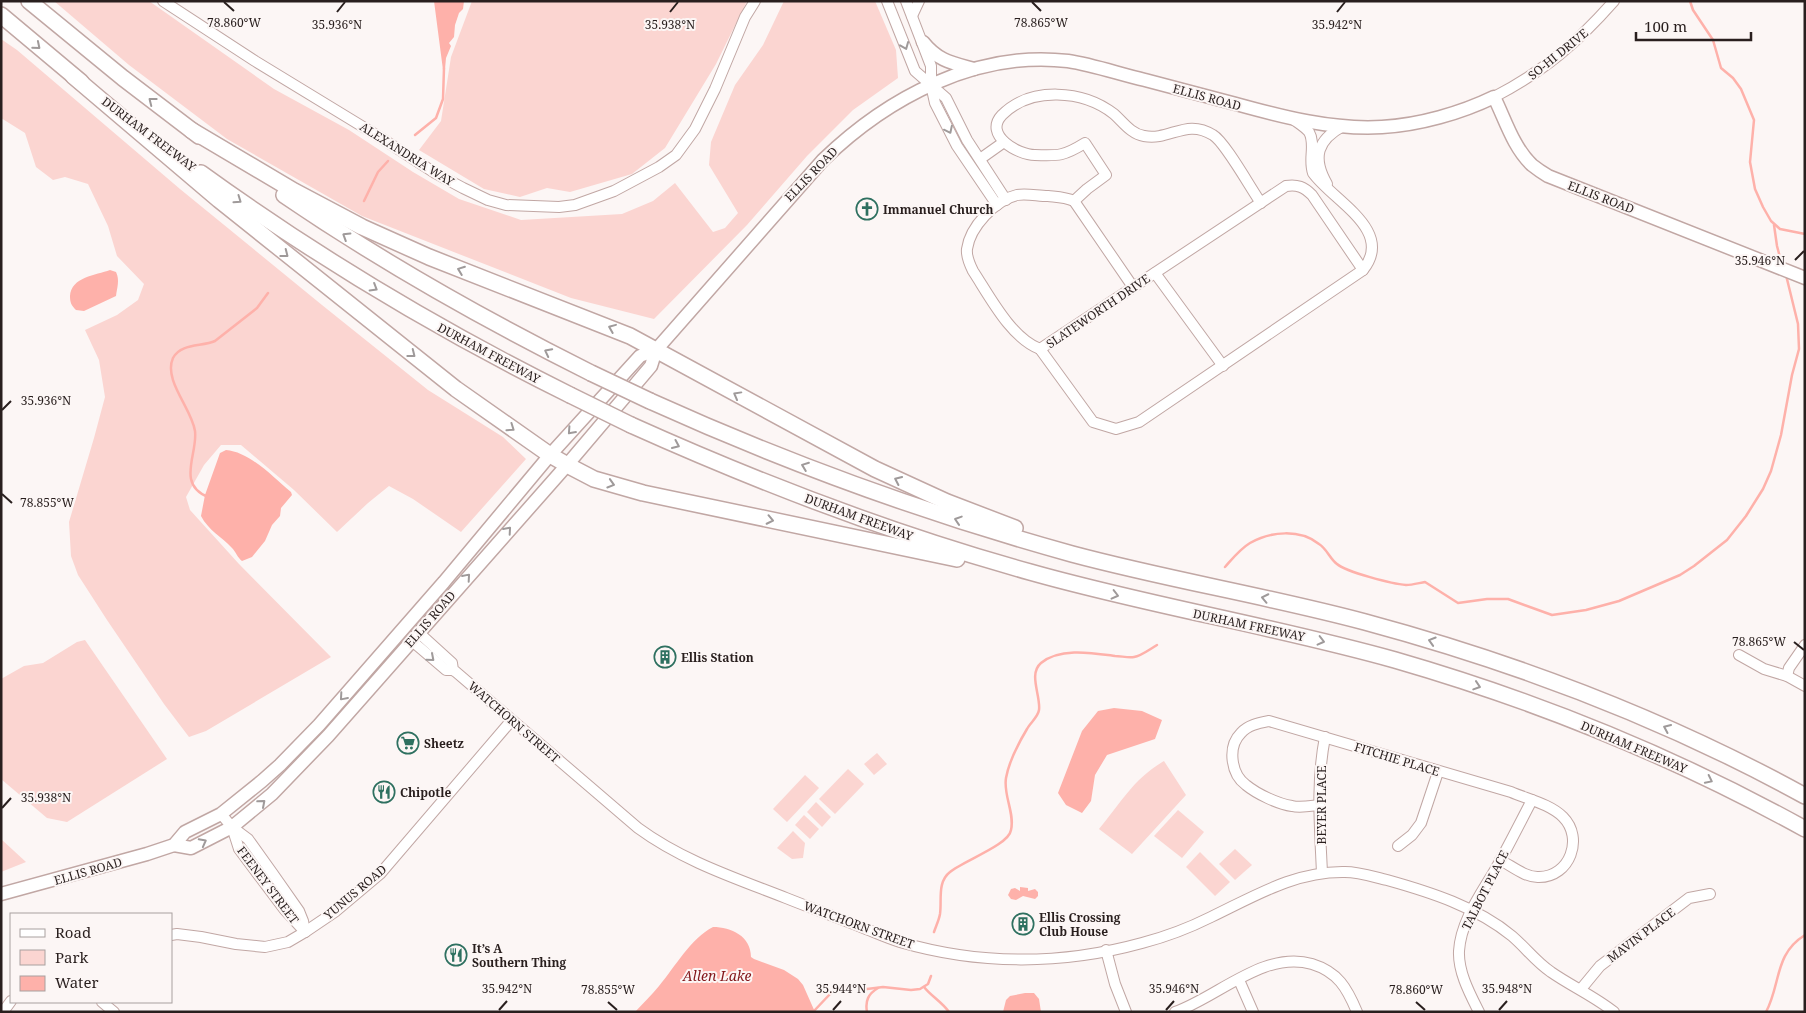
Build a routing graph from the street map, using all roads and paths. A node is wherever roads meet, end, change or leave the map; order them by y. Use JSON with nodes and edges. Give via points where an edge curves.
{"nodes":[{"id":1,"x":29,"y":1,"type":"edge"},
{"id":2,"x":162,"y":1,"type":"edge"},
{"id":3,"x":755,"y":1,"type":"edge"},
{"id":4,"x":887,"y":1,"type":"edge"},
{"id":5,"x":906,"y":1,"type":"edge"},
{"id":6,"x":920,"y":1,"type":"edge"},
{"id":7,"x":1614,"y":1,"type":"edge"},
{"id":8,"x":1,"y":15,"type":"edge"},
{"id":9,"x":912,"y":16,"type":"junction"},
{"id":10,"x":923,"y":42,"type":"junction"},
{"id":11,"x":974,"y":69,"type":"junction"},
{"id":12,"x":73,"y":76,"type":"junction"},
{"id":13,"x":931,"y":85,"type":"junction"},
{"id":14,"x":1494,"y":97,"type":"junction"},
{"id":15,"x":1293,"y":119,"type":"junction"},
{"id":16,"x":1343,"y":126,"type":"junction"},
{"id":17,"x":191,"y":130,"type":"junction"},
{"id":18,"x":1004,"y":142,"type":"junction"},
{"id":19,"x":980,"y":159,"type":"junction"},
{"id":20,"x":1332,"y":191,"type":"junction"},
{"id":21,"x":1074,"y":201,"type":"junction"},
{"id":22,"x":1002,"y":202,"type":"junction"},
{"id":23,"x":1261,"y":203,"type":"junction"},
{"id":24,"x":1362,"y":270,"type":"junction"},
{"id":25,"x":1155,"y":273,"type":"junction"},
{"id":26,"x":1805,"y":278,"type":"edge"},
{"id":27,"x":1133,"y":287,"type":"junction"},
{"id":28,"x":1040,"y":349,"type":"junction"},
{"id":29,"x":656,"y":350,"type":"junction"},
{"id":30,"x":1223,"y":366,"type":"junction"},
{"id":31,"x":550,"y":455,"type":"junction"},
{"id":32,"x":567,"y":465,"type":"junction"},
{"id":33,"x":1157,"y":575,"type":"junction"},
{"id":34,"x":444,"y":582,"type":"junction"},
{"id":35,"x":1068,"y":583,"type":"junction"},
{"id":36,"x":403,"y":627,"type":"junction"},
{"id":37,"x":415,"y":637,"type":"junction"},
{"id":38,"x":1805,"y":645,"type":"edge"},
{"id":39,"x":1739,"y":655,"type":"dead end"},
{"id":40,"x":1787,"y":676,"type":"junction"},
{"id":41,"x":1805,"y":686,"type":"edge"},
{"id":42,"x":363,"y":695,"type":"junction"},
{"id":43,"x":512,"y":721,"type":"junction"},
{"id":44,"x":1325,"y":737,"type":"junction"},
{"id":45,"x":1438,"y":772,"type":"junction"},
{"id":46,"x":1805,"y":796,"type":"edge"},
{"id":47,"x":1532,"y":800,"type":"junction"},
{"id":48,"x":1319,"y":805,"type":"junction"},
{"id":49,"x":221,"y":814,"type":"junction"},
{"id":50,"x":232,"y":827,"type":"junction"},
{"id":51,"x":1805,"y":829,"type":"edge"},
{"id":52,"x":174,"y":845,"type":"junction"},
{"id":53,"x":1398,"y":846,"type":"dead end"},
{"id":54,"x":1500,"y":860,"type":"junction"},
{"id":55,"x":1322,"y":873,"type":"junction"},
{"id":56,"x":1,"y":894,"type":"edge"},
{"id":57,"x":1710,"y":894,"type":"dead end"},
{"id":58,"x":1472,"y":910,"type":"junction"},
{"id":59,"x":305,"y":932,"type":"junction"},
{"id":60,"x":172,"y":935,"type":"edge"},
{"id":61,"x":1106,"y":950,"type":"junction"},
{"id":62,"x":1239,"y":980,"type":"junction"},
{"id":63,"x":1580,"y":990,"type":"junction"},
{"id":64,"x":10,"y":1002,"type":"edge"},
{"id":65,"x":103,"y":1003,"type":"edge"},
{"id":66,"x":2,"y":1012,"type":"edge"},
{"id":67,"x":114,"y":1012,"type":"edge"},
{"id":68,"x":1126,"y":1012,"type":"edge"},
{"id":69,"x":1175,"y":1012,"type":"edge"},
{"id":70,"x":1253,"y":1012,"type":"edge"},
{"id":71,"x":1357,"y":1012,"type":"edge"},
{"id":72,"x":1479,"y":1012,"type":"edge"},
{"id":73,"x":1614,"y":1012,"type":"edge"}],
"edges":[{"from":17,"to":1,"type":"highway","one_way":true},
{"from":2,"to":3,"type":"street","name":"ALEXANDRIA WAY","via":[[435,174],[488,200],[506,205],[560,207],[614,191],[676,155],[695,130]]},
{"from":4,"to":13,"type":"street","one_way":true,"via":[[915,71]]},
{"from":5,"to":9,"type":"street"},
{"from":6,"to":9,"type":"street"},
{"from":7,"to":14,"type":"street","name":"SO-HI DRIVE","via":[[1588,30],[1553,60]]},
{"from":8,"to":12,"type":"highway","name":"DURHAM FREEWAY","one_way":true},
{"from":9,"to":10,"type":"street"},
{"from":10,"to":11,"type":"main road","via":[[940,58]]},
{"from":10,"to":13,"type":"street","via":[[931,66]]},
{"from":11,"to":13,"type":"main road","name":"ELLIS ROAD"},
{"from":11,"to":15,"type":"main road","name":"ELLIS ROAD","via":[[1008,62],[1067,61]]},
{"from":12,"to":31,"type":"highway","one_way":true,"via":[[280,250],[456,389]]},
{"from":12,"to":35,"type":"highway","name":"DURHAM FREEWAY","one_way":true,"bridge":true,"via":[[194,168],[314,251],[458,337],[570,395],[749,476],[866,520]]},
{"from":13,"to":19,"type":"street","via":[[946,98]]},
{"from":13,"to":22,"type":"street","one_way":true,"via":[[935,102],[957,146]]},
{"from":13,"to":29,"type":"main road","name":"ELLIS ROAD","via":[[880,114],[828,155]]},
{"from":14,"to":16,"type":"main road","name":"ELLIS ROAD","via":[[1435,118],[1382,127]]},
{"from":14,"to":26,"type":"main road","name":"ELLIS ROAD","via":[[1523,154],[1548,176]]},
{"from":15,"to":16,"type":"main road","name":"ELLIS ROAD"},
{"from":15,"to":20,"type":"street","name":"SLATEWORTH DRIVE","via":[[1306,128],[1310,136],[1313,173]]},
{"from":16,"to":20,"type":"street","name":"SLATEWORTH DRIVE","via":[[1325,138],[1319,154],[1322,173]]},
{"from":29,"to":17,"type":"highway","one_way":true,"via":[[618,330],[429,257],[362,227]]},
{"from":33,"to":17,"type":"highway","one_way":true,"bridge":true,"via":[[1036,544],[916,507],[783,458],[650,401],[472,311],[365,248]]},
{"from":18,"to":19,"type":"street"},
{"from":18,"to":21,"type":"street","via":[[1031,156],[1063,155],[1085,143],[1106,175]]},
{"from":18,"to":23,"type":"street","via":[[998,131],[999,120],[1020,103],[1041,96],[1078,97],[1102,107],[1139,135],[1157,137],[1189,128],[1215,136]]},
{"from":19,"to":22,"type":"street"},
{"from":20,"to":24,"type":"street","name":"SLATEWORTH DRIVE","via":[[1368,229],[1373,243],[1372,252],[1370,262]]},
{"from":21,"to":22,"type":"street","via":[[1063,197],[1018,195]]},
{"from":21,"to":27,"type":"street"},
{"from":22,"to":28,"type":"street","via":[[984,216],[976,228],[967,256],[973,271],[1016,335]]},
{"from":23,"to":24,"type":"street","name":"SLATEWORTH DRIVE","via":[[1286,186],[1293,184],[1304,188]]},
{"from":23,"to":25,"type":"street","name":"SLATEWORTH DRIVE"},
{"from":24,"to":30,"type":"street","name":"SLATEWORTH DRIVE"},
{"from":25,"to":27,"type":"street","name":"SLATEWORTH DRIVE"},
{"from":25,"to":30,"type":"street","name":"SLATEWORTH DRIVE"},
{"from":27,"to":28,"type":"street","name":"SLATEWORTH DRIVE"},
{"from":28,"to":30,"type":"street","name":"SLATEWORTH DRIVE","via":[[1093,422],[1116,429],[1139,422]]},
{"from":29,"to":31,"type":"main road","name":"ELLIS ROAD","one_way":true,"via":[[640,356]]},
{"from":29,"to":32,"type":"main road","name":"ELLIS ROAD","via":[[651,366]]},
{"from":33,"to":29,"type":"highway","one_way":true,"via":[[1030,533],[911,486],[840,451]]},
{"from":31,"to":32,"type":"highway"},
{"from":31,"to":34,"type":"main road","name":"ELLIS ROAD"},
{"from":32,"to":35,"type":"highway","one_way":true,"via":[[594,479],[643,494]]},
{"from":37,"to":32,"type":"main road","name":"ELLIS ROAD","one_way":true},
{"from":46,"to":33,"type":"highway","one_way":true,"via":[[1644,718],[1486,658],[1330,613]]},
{"from":34,"to":36,"type":"main road","name":"ELLIS ROAD"},
{"from":34,"to":37,"type":"main road","via":[[442,592],[414,628]]},
{"from":35,"to":51,"type":"highway","name":"DURHAM FREEWAY","one_way":true,"via":[[1314,639],[1476,686],[1633,745]]},
{"from":36,"to":42,"type":"main road","via":[[399,639],[363,686]]},
{"from":36,"to":49,"type":"main road","name":"ELLIS ROAD","one_way":true,"via":[[280,765]]},
{"from":37,"to":42,"type":"main road","name":"ELLIS ROAD"},
{"from":37,"to":43,"type":"street","name":"WATCHORN STREET","via":[[446,670],[453,670]]},
{"from":38,"to":40,"type":"street"},
{"from":39,"to":40,"type":"street","via":[[1773,673]]},
{"from":40,"to":41,"type":"street"},
{"from":50,"to":42,"type":"main road","name":"ELLIS ROAD","one_way":true,"via":[[272,794]]},
{"from":43,"to":59,"type":"street","name":"YUNUS ROAD","via":[[380,874]]},
{"from":43,"to":61,"type":"street","name":"WATCHORN STREET","via":[[638,828],[677,854],[712,870],[897,941],[942,953],[1006,960],[1046,960]]},
{"from":44,"to":45,"type":"street","name":"FITCHIE PLACE"},
{"from":44,"to":48,"type":"street","name":"BEYER PLACE","via":[[1320,763]]},
{"from":44,"to":48,"type":"street","name":"FITCHIE PLACE","via":[[1269,721],[1254,724],[1240,734],[1233,748],[1235,774],[1245,785],[1276,802],[1293,807]]},
{"from":45,"to":47,"type":"street","name":"FITCHIE PLACE"},
{"from":45,"to":53,"type":"street","via":[[1421,823]]},
{"from":47,"to":54,"type":"street","name":"TALBOT PLACE"},
{"from":47,"to":54,"type":"street","name":"FITCHIE PLACE","via":[[1562,815],[1570,824],[1574,845],[1571,855],[1560,870],[1538,878]]},
{"from":48,"to":55,"type":"street","name":"BEYER PLACE"},
{"from":49,"to":50,"type":"street","name":"FEENEY STREET"},
{"from":49,"to":52,"type":"main road","name":"ELLIS ROAD","via":[[185,832]]},
{"from":52,"to":50,"type":"main road","name":"ELLIS ROAD","one_way":true,"via":[[191,848]]},
{"from":50,"to":59,"type":"street","name":"FEENEY STREET","via":[[239,850]]},
{"from":52,"to":56,"type":"main road","name":"ELLIS ROAD"},
{"from":54,"to":58,"type":"street","name":"TALBOT PLACE"},
{"from":55,"to":58,"type":"street","name":"WATCHORN STREET","via":[[1347,871],[1363,874]]},
{"from":55,"to":61,"type":"street","name":"WATCHORN STREET","via":[[1272,887],[1172,933]]},
{"from":57,"to":63,"type":"street","name":"MAVIN PLACE","via":[[1689,898],[1600,966]]},
{"from":58,"to":63,"type":"street","name":"WATCHORN STREET","via":[[1512,936],[1550,972]]},
{"from":58,"to":72,"type":"street","name":"TALBOT PLACE","via":[[1459,952],[1465,981]]},
{"from":59,"to":60,"type":"street","name":"YUNUS ROAD","via":[[288,942],[265,947]]},
{"from":61,"to":68,"type":"street"},
{"from":62,"to":69,"type":"street"},
{"from":62,"to":70,"type":"street"},
{"from":62,"to":71,"type":"street","via":[[1268,966],[1299,960],[1334,975],[1348,991]]},
{"from":63,"to":73,"type":"street","name":"WATCHORN STREET"},
{"from":64,"to":66,"type":"street"},
{"from":65,"to":67,"type":"street"}]}
